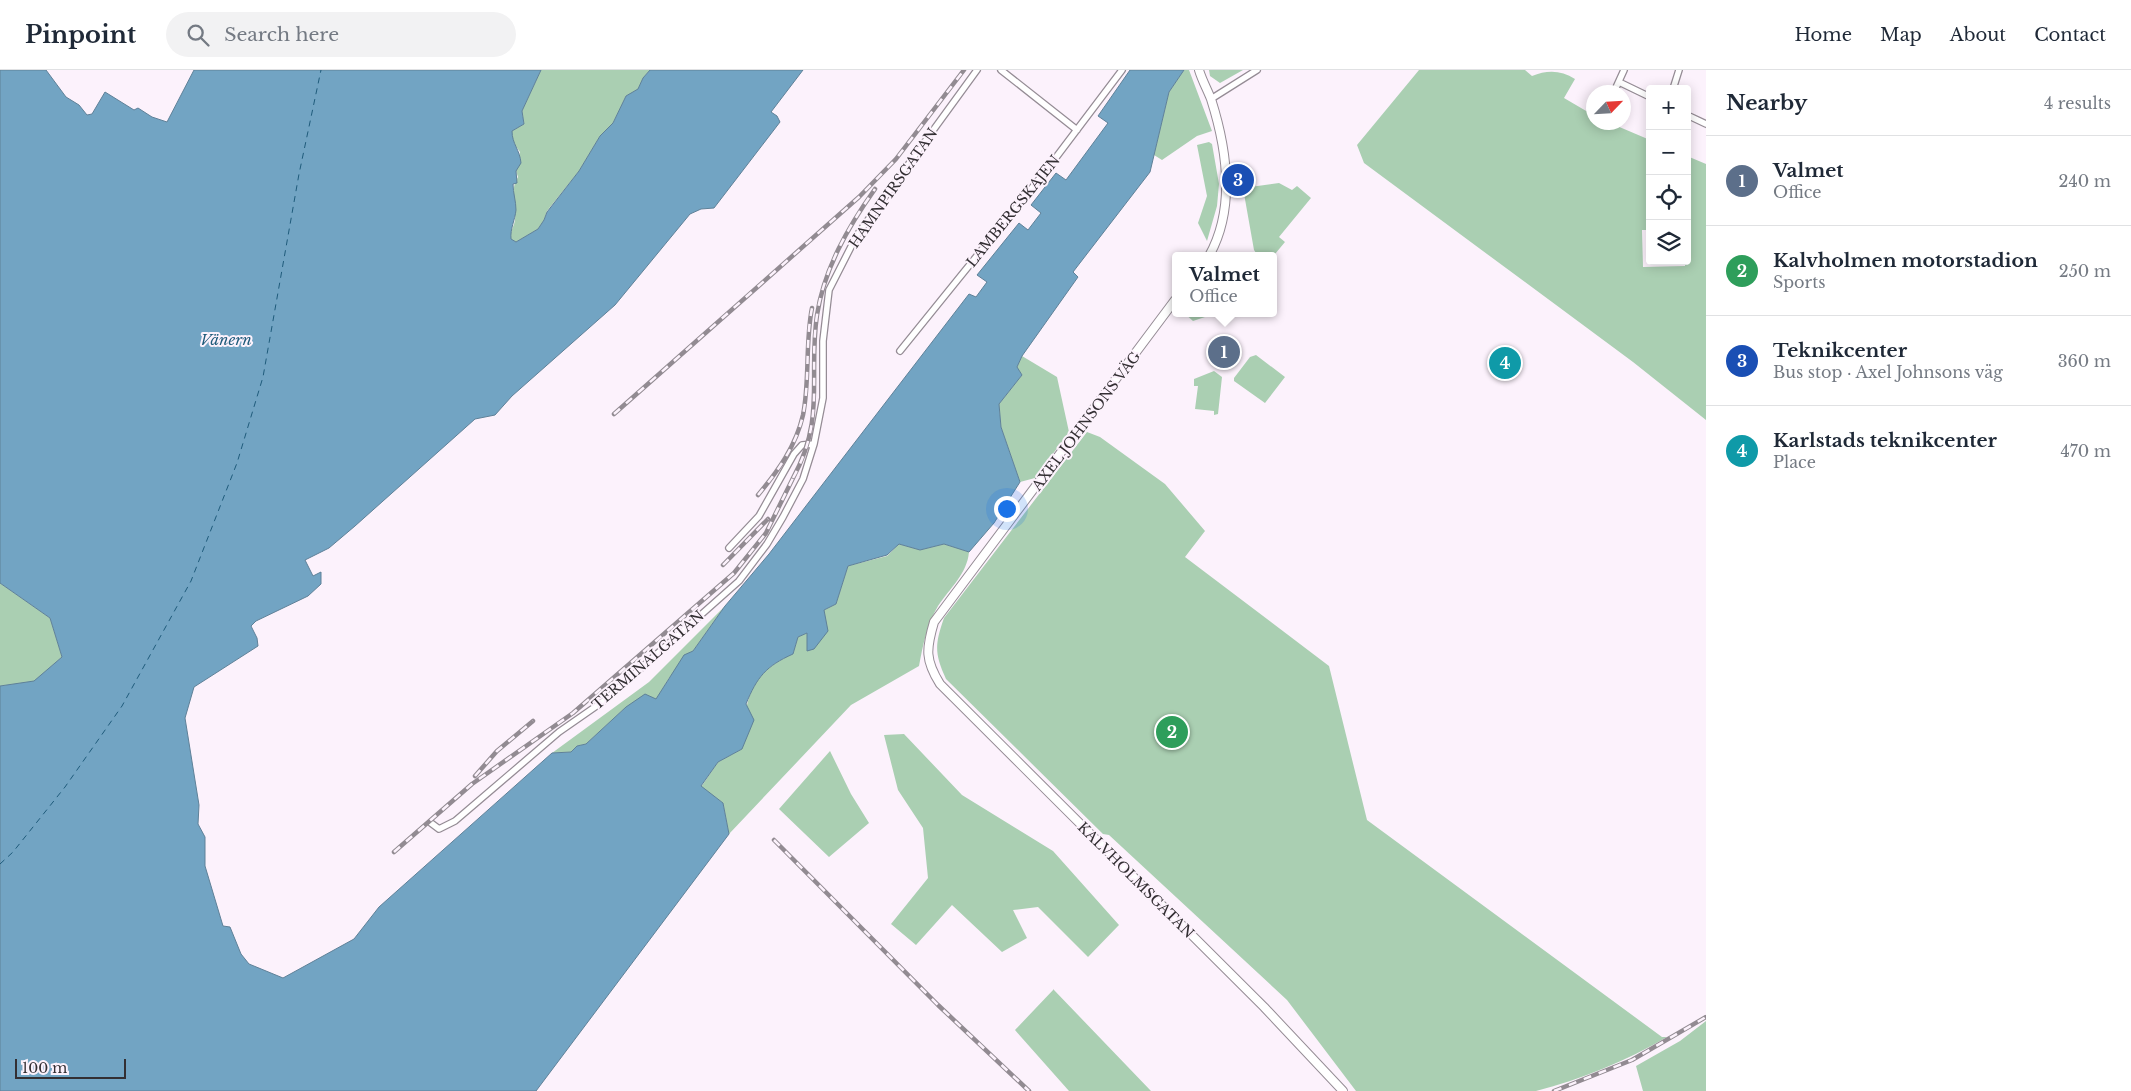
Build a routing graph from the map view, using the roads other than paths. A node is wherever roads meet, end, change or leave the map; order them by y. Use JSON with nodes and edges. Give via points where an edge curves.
{"nodes":[{"id":1,"x":977,"y":70,"type":"edge"},
{"id":2,"x":1001,"y":70,"type":"edge"},
{"id":3,"x":1122,"y":70,"type":"edge"},
{"id":4,"x":1257,"y":70,"type":"edge"},
{"id":5,"x":1624,"y":70,"type":"edge"},
{"id":6,"x":1678,"y":70,"type":"edge"},
{"id":7,"x":1200,"y":72,"type":"edge"},
{"id":8,"x":1619,"y":82,"type":"junction"},
{"id":9,"x":1618,"y":85,"type":"edge"},
{"id":10,"x":1674,"y":85,"type":"edge"},
{"id":11,"x":1646,"y":95,"type":"edge"},
{"id":12,"x":1211,"y":99,"type":"junction"},
{"id":13,"x":1691,"y":117,"type":"edge"},
{"id":14,"x":1706,"y":124,"type":"edge"},
{"id":15,"x":1078,"y":130,"type":"junction"},
{"id":16,"x":1211,"y":252,"type":"edge"},
{"id":17,"x":1172,"y":304,"type":"edge"},
{"id":18,"x":900,"y":350,"type":"dead end"},
{"id":19,"x":814,"y":444,"type":"junction"},
{"id":20,"x":729,"y":548,"type":"dead end"},
{"id":21,"x":930,"y":668,"type":"joint"},
{"id":22,"x":432,"y":823,"type":"dead end"},
{"id":23,"x":1343,"y":1091,"type":"edge"}],
"edges":[{"from":1,"to":19,"type":"street","name":"HAMNPIRSGATAN","via":[[858,235],[829,290],[823,341],[823,398]]},
{"from":2,"to":15,"type":"street"},
{"from":3,"to":15,"type":"street","name":"LAMBERGSKAJEN"},
{"from":4,"to":12,"type":"street"},
{"from":5,"to":8,"type":"street"},
{"from":6,"to":10,"type":"street"},
{"from":7,"to":12,"type":"street"},
{"from":8,"to":9,"type":"street"},
{"from":8,"to":11,"type":"street"},
{"from":12,"to":16,"type":"street","via":[[1225,163],[1227,191],[1218,238]]},
{"from":13,"to":14,"type":"street"},
{"from":15,"to":18,"type":"street","name":"LAMBERGSKAJEN"},
{"from":17,"to":21,"type":"street","name":"AXEL JOHNSONS VÄG","via":[[934,622],[927,646]]},
{"from":19,"to":20,"type":"street","via":[[802,445],[794,454],[759,516]]},
{"from":19,"to":22,"type":"street","name":"TERMINALGATAN","via":[[803,479],[787,509],[739,581],[605,700],[559,732],[455,821],[439,829]]},
{"from":21,"to":23,"type":"street","name":"KALVHOLMSGATAN","via":[[940,684],[1257,1000]]}]}
